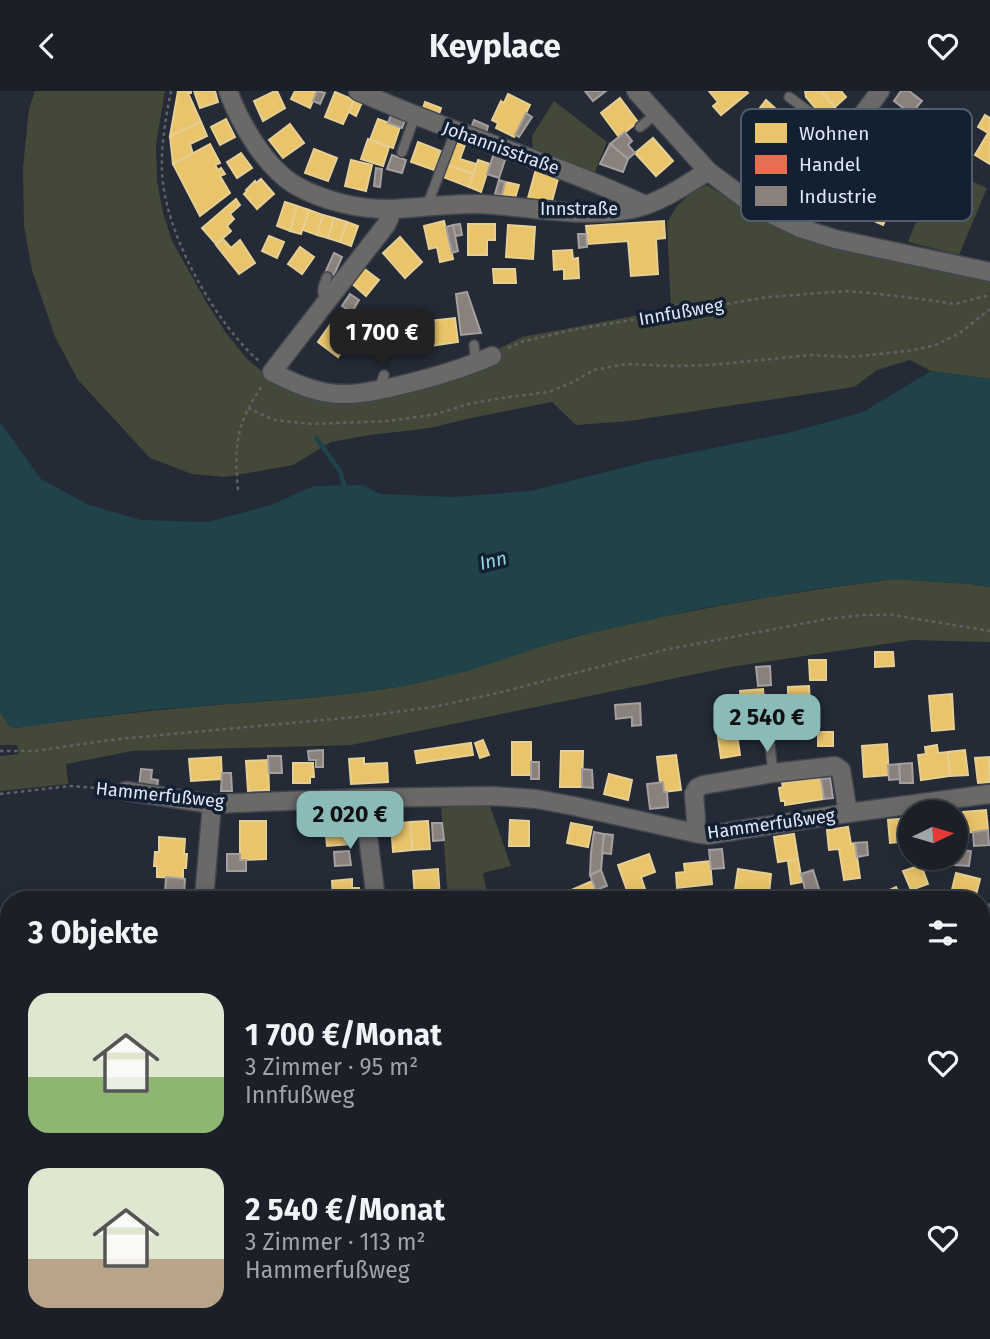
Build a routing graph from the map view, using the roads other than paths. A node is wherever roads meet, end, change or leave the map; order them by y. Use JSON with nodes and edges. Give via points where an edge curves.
{"nodes":[{"id":1,"x":228,"y":91,"type":"edge"},
{"id":2,"x":636,"y":91,"type":"edge"},
{"id":3,"x":880,"y":91,"type":"edge"},
{"id":4,"x":368,"y":93,"type":"edge"},
{"id":5,"x":789,"y":97,"type":"dead end"},
{"id":6,"x":806,"y":109,"type":"edge"},
{"id":7,"x":868,"y":109,"type":"edge"},
{"id":8,"x":656,"y":114,"type":"junction"},
{"id":9,"x":415,"y":116,"type":"junction"},
{"id":10,"x":640,"y":127,"type":"dead end"},
{"id":11,"x":455,"y":132,"type":"junction"},
{"id":12,"x":402,"y":152,"type":"dead end"},
{"id":13,"x":708,"y":171,"type":"junction"},
{"id":14,"x":741,"y":196,"type":"edge"},
{"id":15,"x":645,"y":205,"type":"junction"},
{"id":16,"x":427,"y":206,"type":"junction"},
{"id":17,"x":390,"y":209,"type":"junction"},
{"id":18,"x":785,"y":221,"type":"edge"},
{"id":19,"x":804,"y":221,"type":"edge"},
{"id":20,"x":800,"y":228,"type":"junction"},
{"id":21,"x":990,"y":272,"type":"edge"},
{"id":22,"x":327,"y":277,"type":"dead end"},
{"id":23,"x":327,"y":300,"type":"junction"},
{"id":24,"x":474,"y":345,"type":"dead end"},
{"id":25,"x":484,"y":359,"type":"joint"},
{"id":26,"x":768,"y":728,"type":"dead end"},
{"id":27,"x":773,"y":773,"type":"junction"},
{"id":28,"x":126,"y":792,"type":"road end"},
{"id":29,"x":990,"y":794,"type":"edge"},
{"id":30,"x":363,"y":798,"type":"junction"},
{"id":31,"x":212,"y":804,"type":"junction"},
{"id":32,"x":848,"y":813,"type":"junction"},
{"id":33,"x":695,"y":833,"type":"junction"},
{"id":34,"x":205,"y":891,"type":"edge"},
{"id":35,"x":375,"y":891,"type":"edge"}],
"edges":[{"from":1,"to":17,"type":"street","name":"Innstraße","via":[[263,154],[293,184],[344,204]]},
{"from":2,"to":8,"type":"street"},
{"from":3,"to":7,"type":"street"},
{"from":4,"to":9,"type":"street","name":"Johannisstraße"},
{"from":5,"to":6,"type":"lane"},
{"from":8,"to":10,"type":"lane"},
{"from":8,"to":13,"type":"street"},
{"from":9,"to":11,"type":"street","name":"Johannisstraße"},
{"from":9,"to":12,"type":"lane"},
{"from":11,"to":15,"type":"street","name":"Johannisstraße"},
{"from":11,"to":16,"type":"lane"},
{"from":13,"to":14,"type":"street"},
{"from":13,"to":15,"type":"street","name":"Innstraße"},
{"from":15,"to":16,"type":"street","name":"Innstraße","via":[[578,213],[464,203]]},
{"from":16,"to":17,"type":"street","name":"Innstraße"},
{"from":17,"to":23,"type":"street","via":[[386,225]]},
{"from":18,"to":20,"type":"street"},
{"from":19,"to":20,"type":"street"},
{"from":20,"to":21,"type":"street"},
{"from":22,"to":23,"type":"lane","via":[[322,289]]},
{"from":23,"to":25,"type":"street","via":[[272,372],[324,392],[365,393],[381,382],[439,376]]},
{"from":24,"to":25,"type":"lane"},
{"from":26,"to":27,"type":"lane"},
{"from":27,"to":32,"type":"street","name":"Hammerfußweg","via":[[835,766],[841,770]]},
{"from":27,"to":33,"type":"street","name":"Hammerfußweg","via":[[697,788]]},
{"from":28,"to":31,"type":"street","name":"Hammerfußweg"},
{"from":29,"to":32,"type":"street","name":"Hammerfußweg"},
{"from":30,"to":31,"type":"street","name":"Hammerfußweg"},
{"from":30,"to":33,"type":"street","name":"Hammerfußweg","via":[[536,799]]},
{"from":30,"to":35,"type":"street"},
{"from":31,"to":34,"type":"street"},
{"from":32,"to":33,"type":"street","name":"Hammerfußweg","via":[[708,835]]}]}
